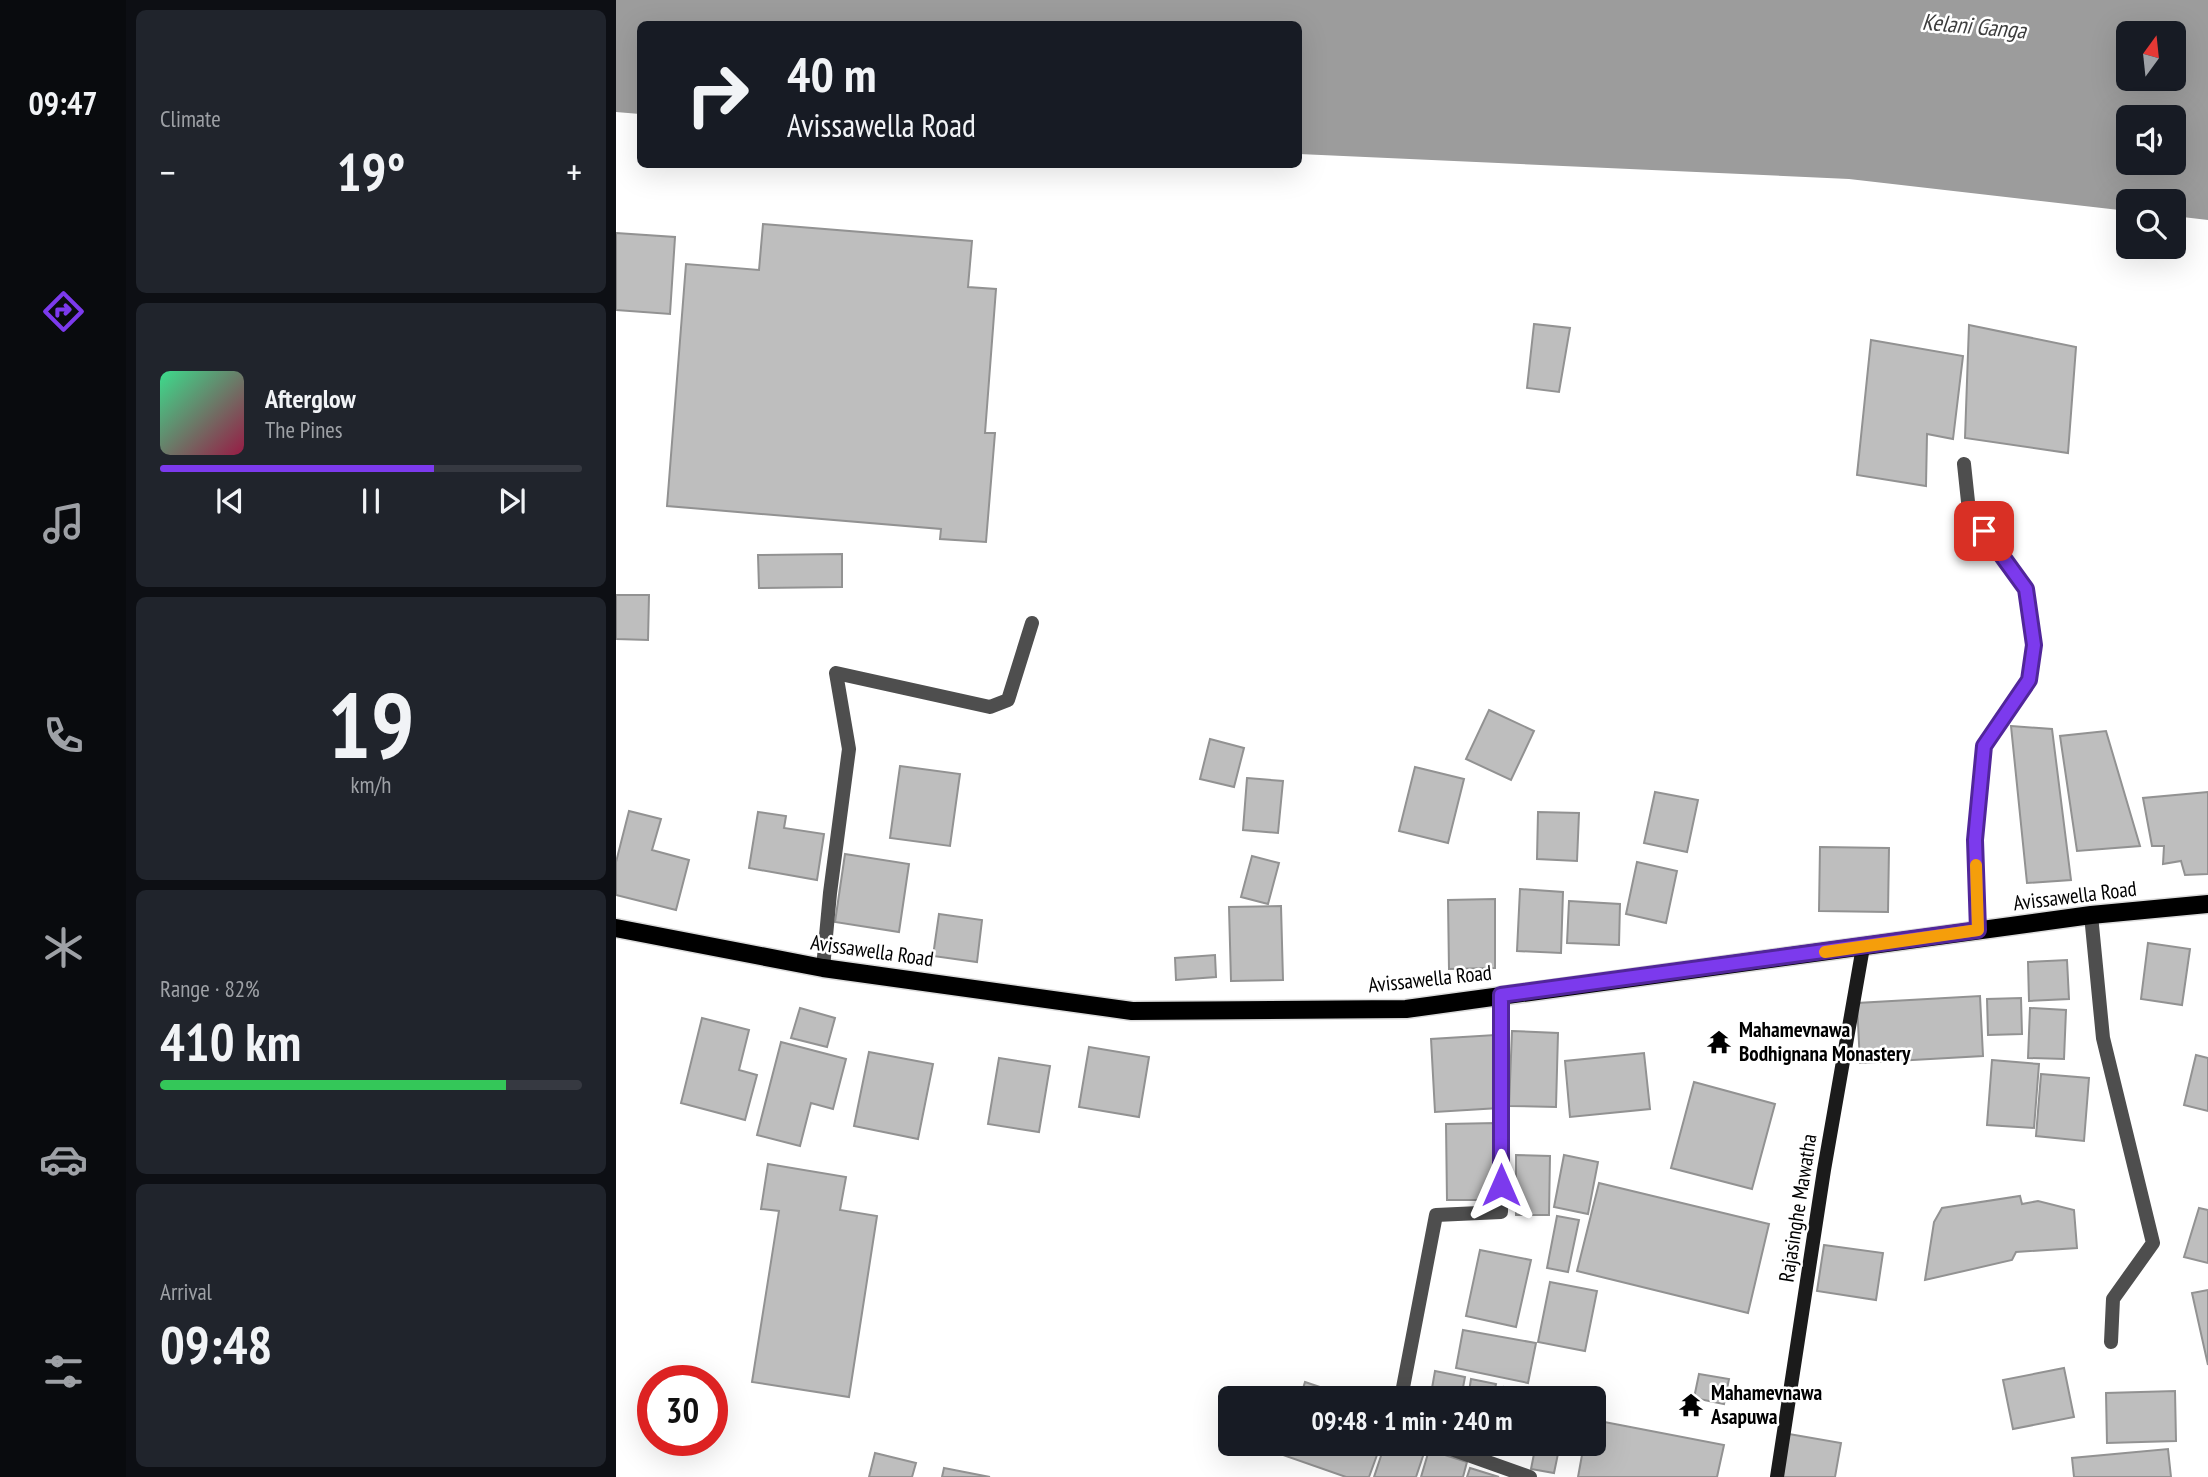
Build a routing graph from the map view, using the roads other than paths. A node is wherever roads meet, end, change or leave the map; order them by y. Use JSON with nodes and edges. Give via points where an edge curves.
{"nodes":[{"id":1,"x":1964,"y":464,"type":"dead end"},
{"id":2,"x":1032,"y":623,"type":"dead end"},
{"id":3,"x":2208,"y":904,"type":"edge"},
{"id":4,"x":2091,"y":915,"type":"junction"},
{"id":5,"x":616,"y":928,"type":"edge"},
{"id":6,"x":1978,"y":930,"type":"junction"},
{"id":7,"x":1863,"y":947,"type":"junction"},
{"id":8,"x":823,"y":968,"type":"junction"},
{"id":9,"x":1501,"y":995,"type":"junction"},
{"id":10,"x":2111,"y":1342,"type":"dead end"},
{"id":11,"x":1403,"y":1386,"type":"edge"},
{"id":12,"x":1471,"y":1456,"type":"edge"},
{"id":13,"x":1530,"y":1477,"type":"edge"},
{"id":14,"x":1777,"y":1477,"type":"edge"}],
"edges":[{"from":1,"to":6,"type":"street","via":[[1969,511],[2026,589],[2034,645],[2029,680],[1984,746],[1975,840]]},
{"from":2,"to":8,"type":"street","via":[[1008,700],[990,707],[836,673],[849,749]]},
{"from":3,"to":4,"type":"main road","name":"Avissawella Road"},
{"from":4,"to":6,"type":"main road","name":"Avissawella Road"},
{"from":4,"to":10,"type":"street","via":[[2103,1038],[2153,1243],[2113,1298]]},
{"from":5,"to":8,"type":"main road","name":"Avissawella Road"},
{"from":6,"to":7,"type":"main road","name":"Avissawella Road"},
{"from":7,"to":9,"type":"main road","name":"Avissawella Road"},
{"from":7,"to":14,"type":"street","name":"Rajasinghe Mawatha"},
{"from":8,"to":9,"type":"main road","name":"Avissawella Road","via":[[1132,1011],[1406,1009]]},
{"from":9,"to":11,"type":"street","via":[[1501,1212],[1436,1215]]},
{"from":12,"to":13,"type":"street"}]}
